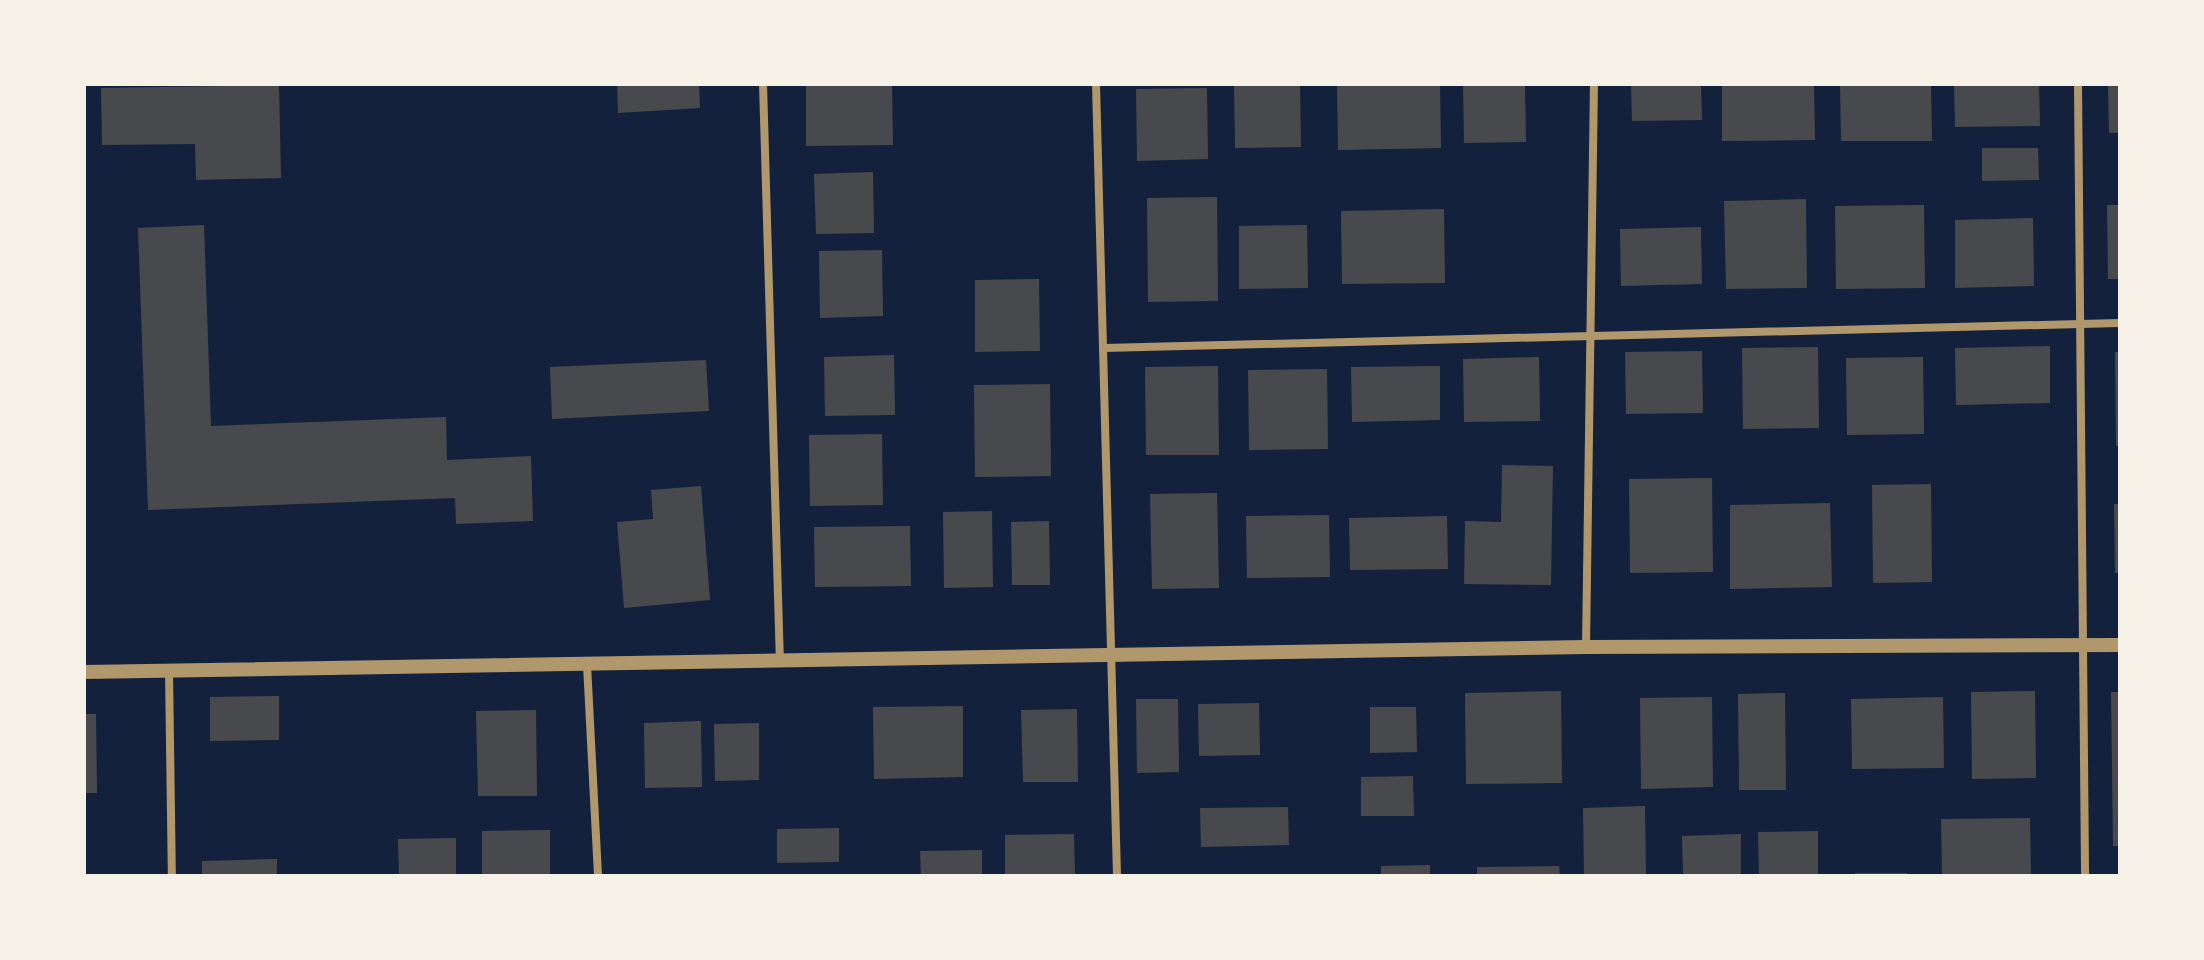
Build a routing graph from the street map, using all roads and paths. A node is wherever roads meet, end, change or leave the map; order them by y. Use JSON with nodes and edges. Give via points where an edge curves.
{"nodes":[{"id":1,"x":763,"y":84,"type":"edge"},
{"id":2,"x":1096,"y":84,"type":"edge"},
{"id":3,"x":1594,"y":84,"type":"edge"},
{"id":4,"x":2078,"y":84,"type":"edge"},
{"id":5,"x":2120,"y":323,"type":"edge"},
{"id":6,"x":2081,"y":324,"type":"junction"},
{"id":7,"x":1590,"y":336,"type":"junction"},
{"id":8,"x":1104,"y":348,"type":"junction"},
{"id":9,"x":2083,"y":645,"type":"junction"},
{"id":10,"x":2120,"y":645,"type":"edge"},
{"id":11,"x":1586,"y":647,"type":"junction"},
{"id":12,"x":1110,"y":658,"type":"junction"},
{"id":13,"x":780,"y":663,"type":"junction"},
{"id":14,"x":587,"y":665,"type":"junction"},
{"id":15,"x":169,"y":671,"type":"junction"},
{"id":16,"x":84,"y":672,"type":"edge"},
{"id":17,"x":172,"y":876,"type":"edge"},
{"id":18,"x":598,"y":876,"type":"edge"},
{"id":19,"x":1117,"y":876,"type":"edge"},
{"id":20,"x":2085,"y":876,"type":"edge"}],
"edges":[{"from":1,"to":13,"type":"street"},
{"from":2,"to":8,"type":"street"},
{"from":3,"to":7,"type":"street"},
{"from":4,"to":6,"type":"street"},
{"from":5,"to":6,"type":"street"},
{"from":6,"to":7,"type":"street"},
{"from":6,"to":9,"type":"street"},
{"from":7,"to":8,"type":"street"},
{"from":7,"to":11,"type":"street"},
{"from":8,"to":12,"type":"street"},
{"from":9,"to":10,"type":"street"},
{"from":9,"to":11,"type":"street"},
{"from":9,"to":20,"type":"street"},
{"from":11,"to":12,"type":"street"},
{"from":12,"to":13,"type":"street"},
{"from":12,"to":19,"type":"street"},
{"from":13,"to":14,"type":"street"},
{"from":14,"to":15,"type":"street"},
{"from":14,"to":18,"type":"street"},
{"from":15,"to":16,"type":"street"},
{"from":15,"to":17,"type":"street"}]}
